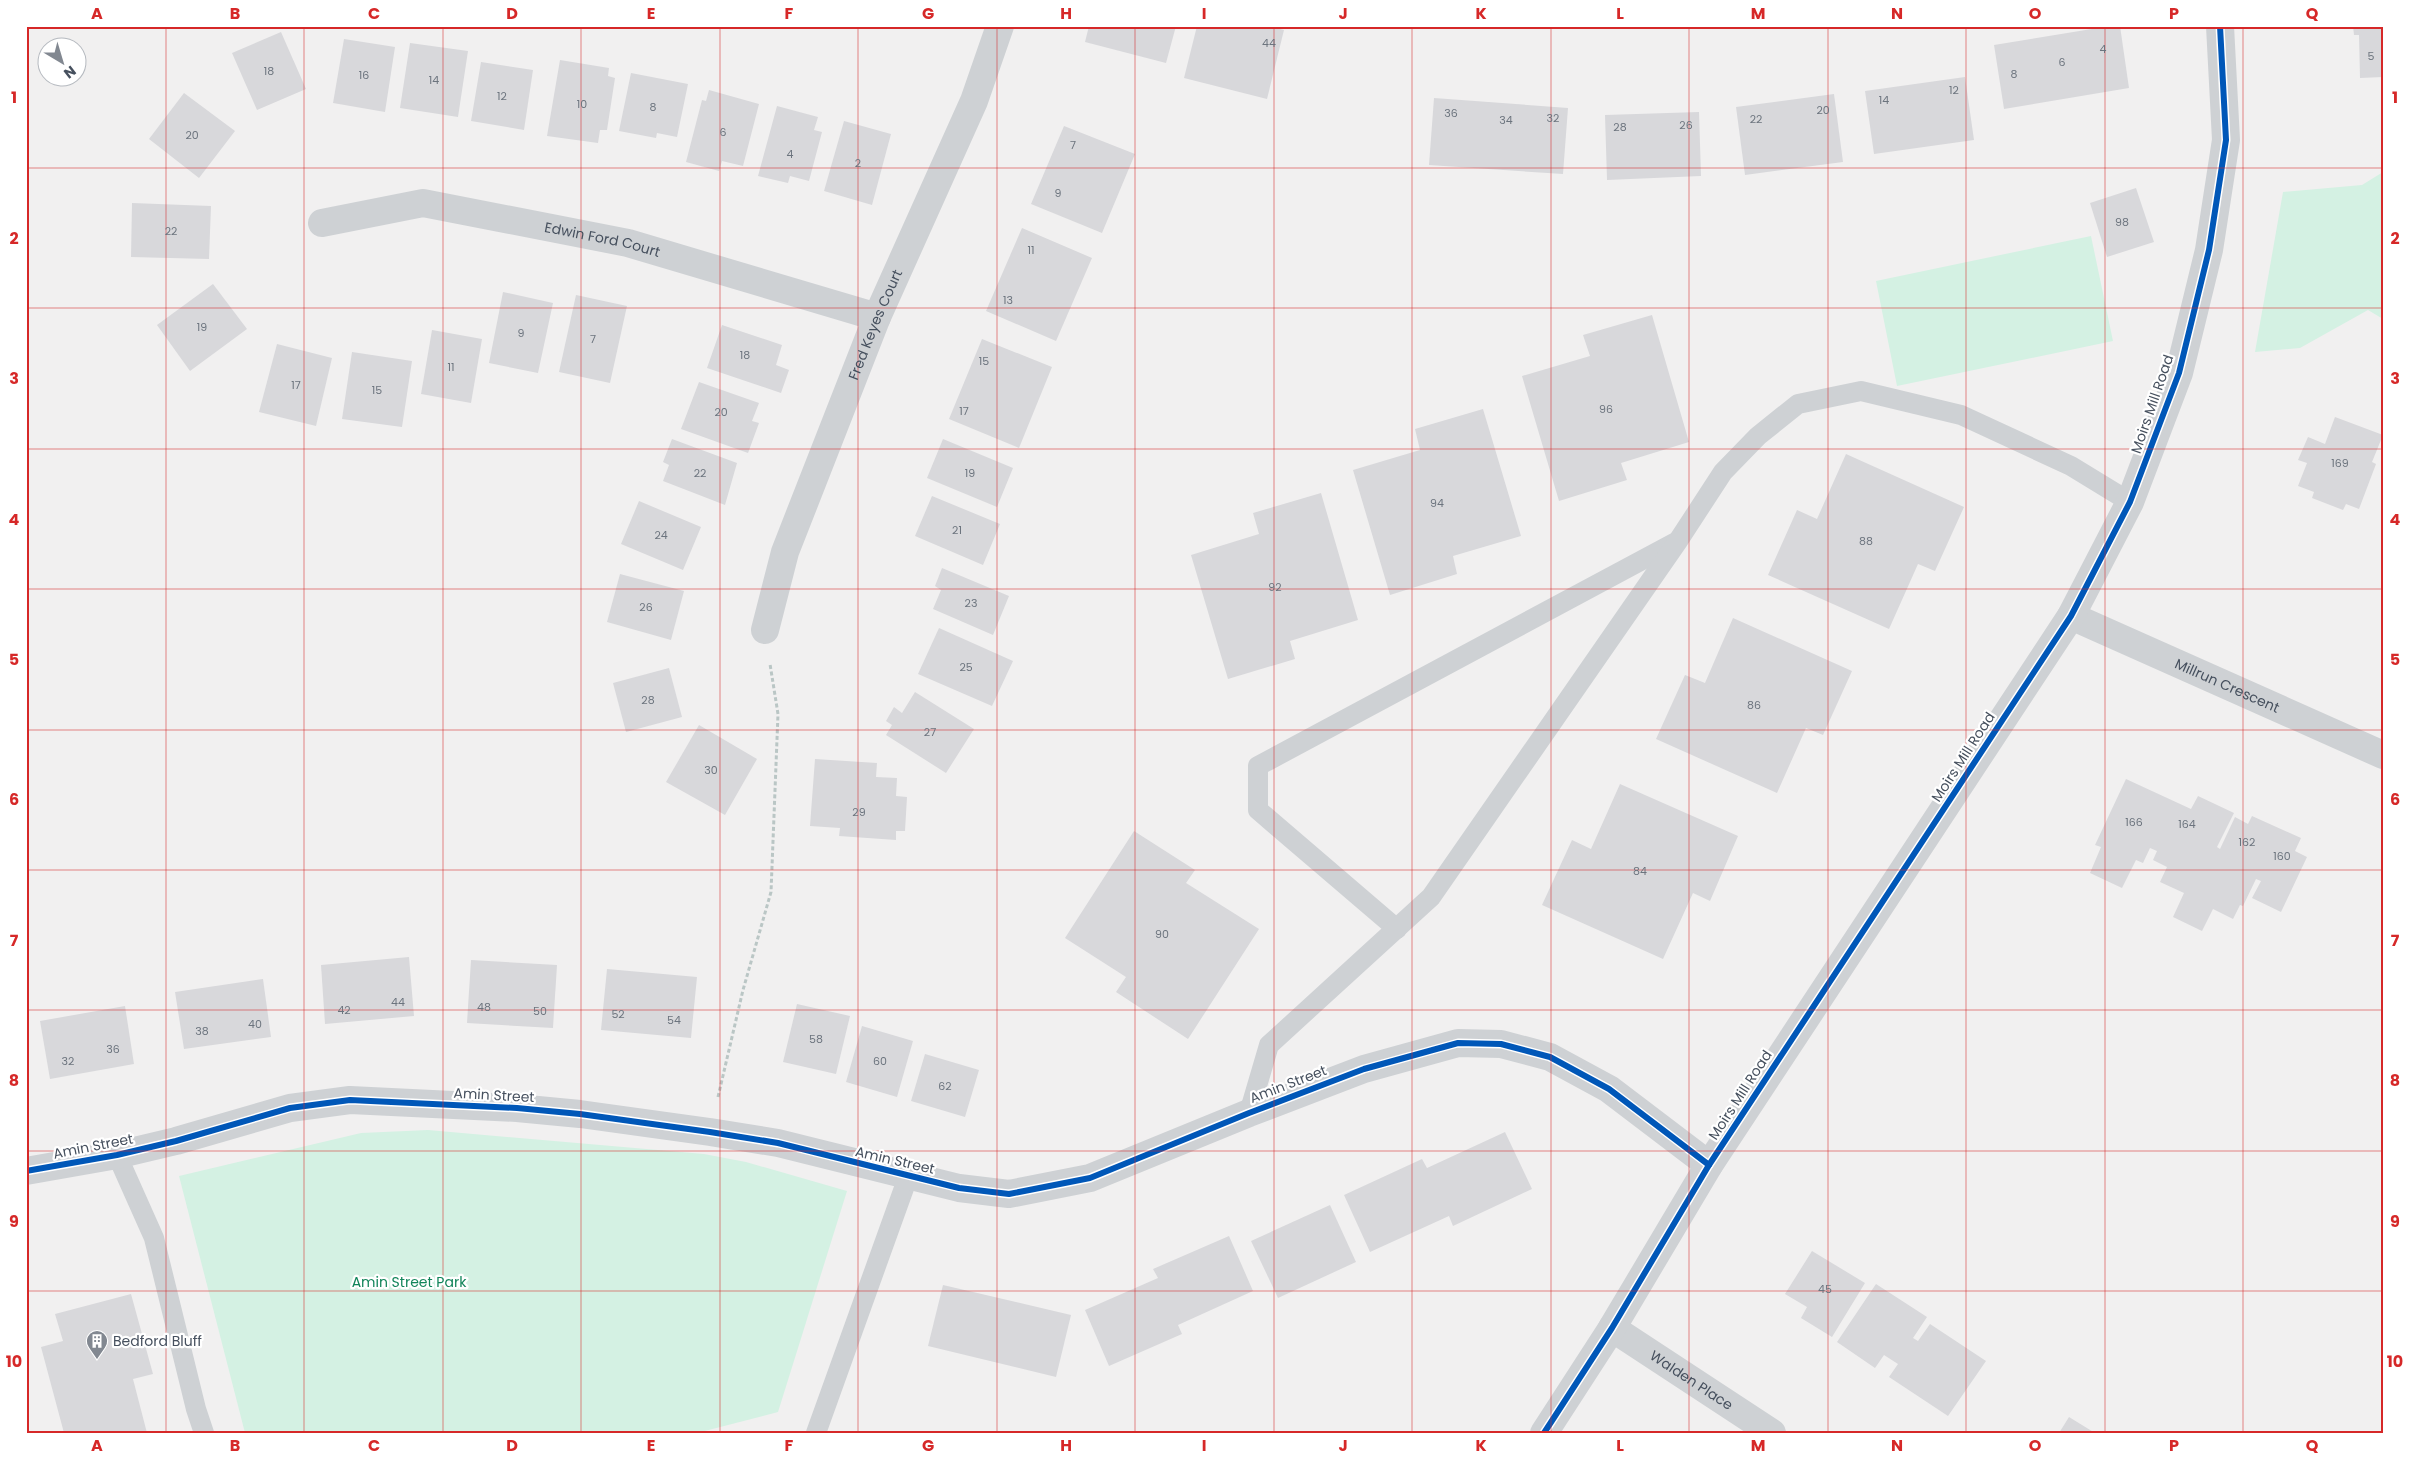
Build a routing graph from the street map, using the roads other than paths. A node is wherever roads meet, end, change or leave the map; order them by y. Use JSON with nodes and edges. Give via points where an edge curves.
{"nodes":[{"id":1,"x":1000,"y":26,"type":"edge"},
{"id":2,"x":2220,"y":26,"type":"edge"},
{"id":3,"x":322,"y":224,"type":"dead end"},
{"id":4,"x":877,"y":317,"type":"junction"},
{"id":5,"x":2130,"y":502,"type":"junction"},
{"id":6,"x":1678,"y":541,"type":"junction"},
{"id":7,"x":2072,"y":616,"type":"junction"},
{"id":8,"x":765,"y":630,"type":"road end"},
{"id":9,"x":2383,"y":755,"type":"edge"},
{"id":10,"x":1397,"y":929,"type":"junction"},
{"id":11,"x":1249,"y":1113,"type":"junction"},
{"id":12,"x":117,"y":1155,"type":"junction"},
{"id":13,"x":1709,"y":1165,"type":"junction"},
{"id":14,"x":26,"y":1171,"type":"edge"},
{"id":15,"x":908,"y":1177,"type":"junction"},
{"id":16,"x":1612,"y":1328,"type":"junction"},
{"id":17,"x":204,"y":1433,"type":"edge"},
{"id":18,"x":816,"y":1433,"type":"edge"},
{"id":19,"x":1544,"y":1433,"type":"edge"},
{"id":20,"x":1772,"y":1433,"type":"edge"}],
"edges":[{"from":1,"to":4,"type":"street","name":"Fred Keyes Court","via":[[974,101]]},
{"from":2,"to":5,"type":"street","name":"Moirs Mill Road","via":[[2226,140],[2209,250],[2179,373]]},
{"from":3,"to":4,"type":"street","name":"Edwin Ford Court","via":[[423,203],[628,243]]},
{"from":4,"to":8,"type":"street","name":"Fred Keyes Court","via":[[785,552]]},
{"from":5,"to":6,"type":"lane","via":[[2071,466],[1961,415],[1861,391],[1798,404],[1758,436],[1723,472]]},
{"from":5,"to":7,"type":"street","name":"Moirs Mill Road"},
{"from":6,"to":10,"type":"lane","via":[[1431,897]]},
{"from":6,"to":10,"type":"lane","via":[[1258,766],[1258,810]]},
{"from":7,"to":9,"type":"street","name":"Millrun Crescent"},
{"from":7,"to":13,"type":"street","name":"Moirs Mill Road"},
{"from":10,"to":11,"type":"lane","via":[[1269,1045]]},
{"from":11,"to":13,"type":"street","name":"Amin Street","via":[[1364,1069],[1413,1055],[1458,1043],[1501,1044],[1550,1057],[1609,1089]]},
{"from":11,"to":15,"type":"street","name":"Amin Street","via":[[1090,1178],[1009,1194]]},
{"from":12,"to":14,"type":"street","name":"Amin Street"},
{"from":12,"to":15,"type":"street","name":"Amin Street","via":[[290,1108],[350,1100],[580,1114],[778,1143]]},
{"from":12,"to":17,"type":"lane","via":[[154,1238]]},
{"from":13,"to":16,"type":"street","name":"Moirs Mill Road"},
{"from":15,"to":18,"type":"lane"},
{"from":16,"to":19,"type":"street","name":"Moirs Mill Road"},
{"from":16,"to":20,"type":"street","name":"Walden Place"}]}
